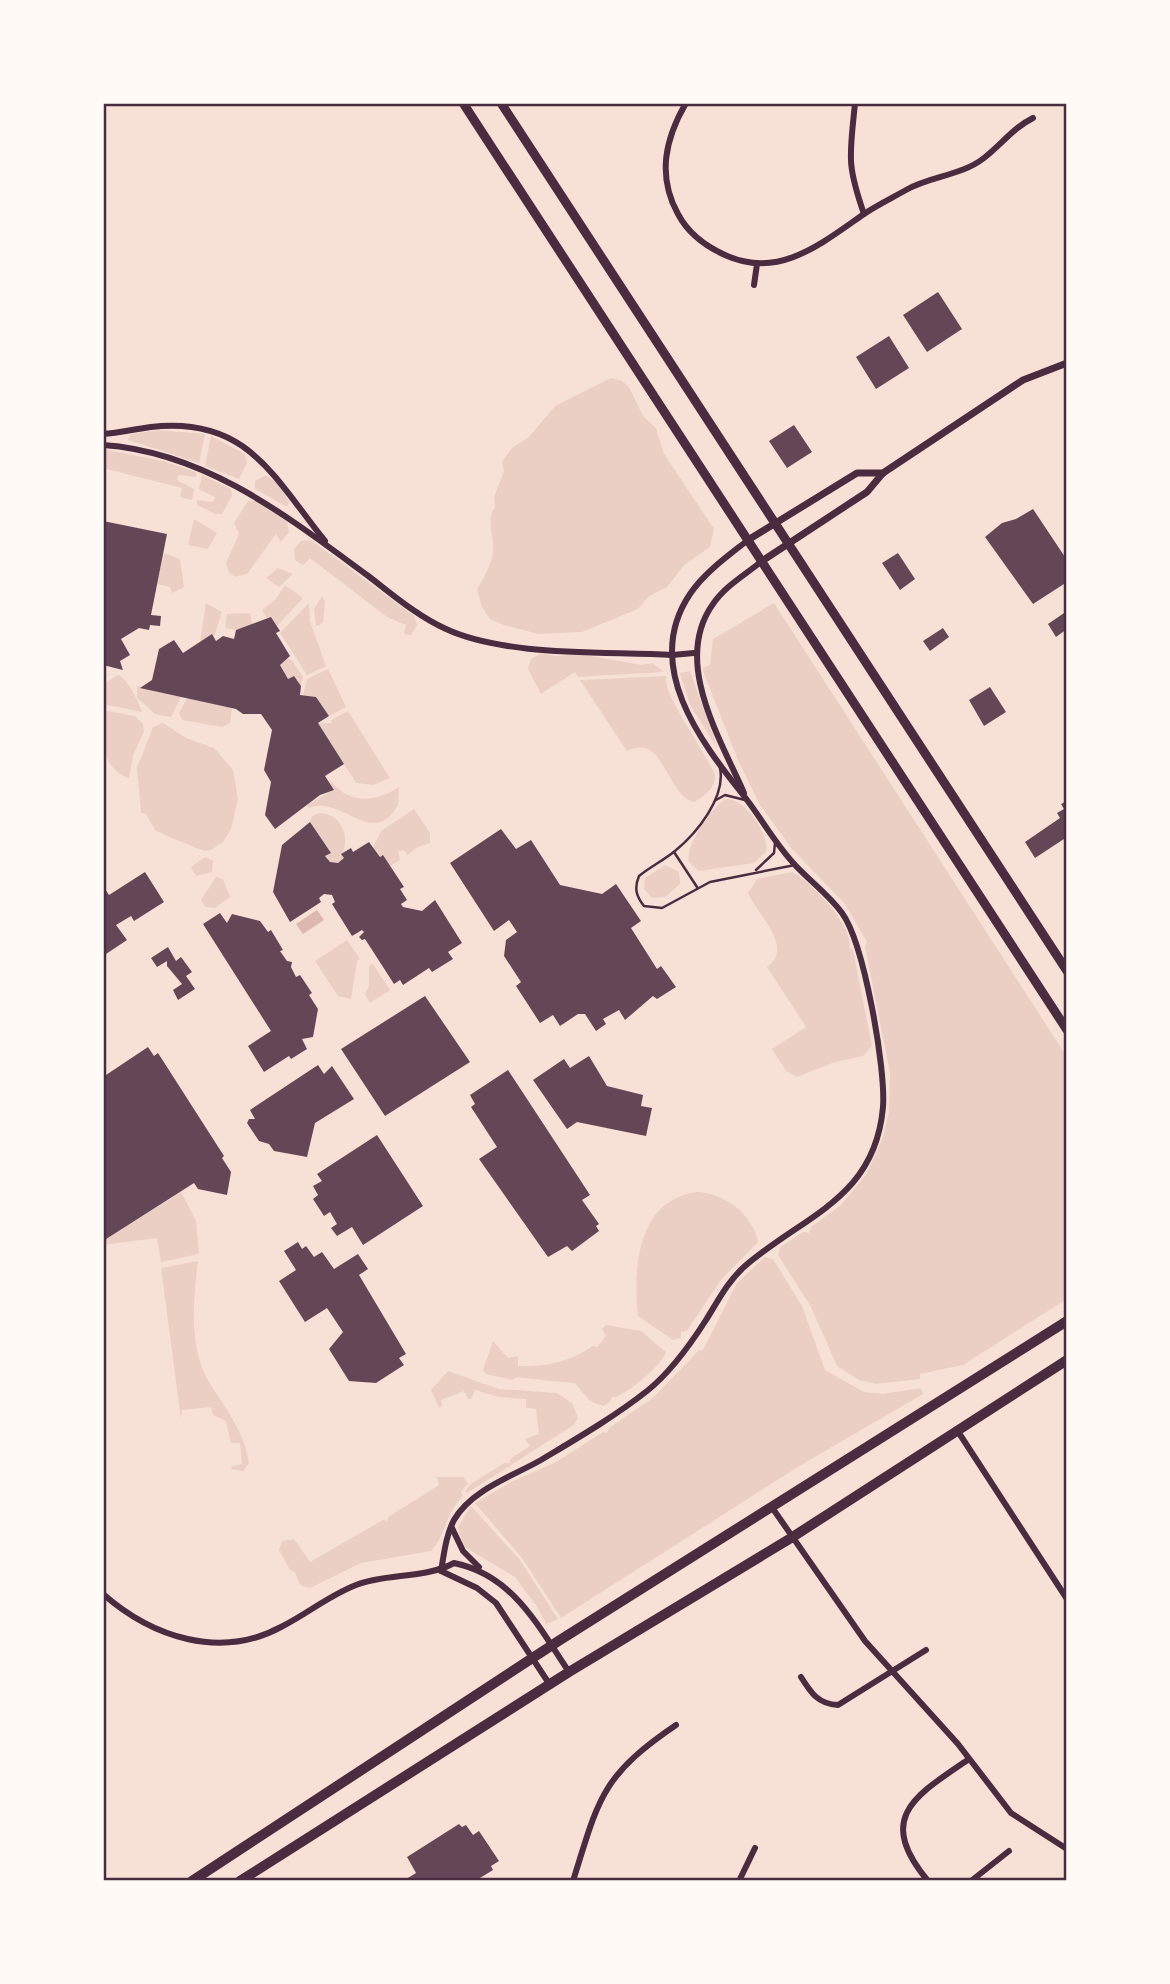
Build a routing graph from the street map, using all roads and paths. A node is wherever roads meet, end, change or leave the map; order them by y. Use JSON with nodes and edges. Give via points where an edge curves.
{"nodes":[{"id":1,"x":463,"y":103,"type":"edge"},
{"id":2,"x":501,"y":103,"type":"edge"},
{"id":3,"x":686,"y":103,"type":"edge"},
{"id":4,"x":855,"y":103,"type":"edge"},
{"id":5,"x":1033,"y":118,"type":"dead end"},
{"id":6,"x":864,"y":214,"type":"junction"},
{"id":7,"x":757,"y":264,"type":"junction"},
{"id":8,"x":754,"y":285,"type":"dead end"},
{"id":9,"x":1067,"y":363,"type":"edge"},
{"id":10,"x":103,"y":434,"type":"edge"},
{"id":11,"x":103,"y":445,"type":"edge"},
{"id":12,"x":883,"y":473,"type":"junction"},
{"id":13,"x":774,"y":524,"type":"junction"},
{"id":14,"x":748,"y":540,"type":"junction"},
{"id":15,"x":789,"y":545,"type":"junction"},
{"id":16,"x":333,"y":550,"type":"junction"},
{"id":17,"x":762,"y":561,"type":"junction"},
{"id":18,"x":694,"y":653,"type":"junction"},
{"id":19,"x":672,"y":655,"type":"junction"},
{"id":20,"x":719,"y":765,"type":"junction"},
{"id":21,"x":716,"y":800,"type":"junction"},
{"id":22,"x":748,"y":801,"type":"junction"},
{"id":23,"x":775,"y":841,"type":"junction"},
{"id":24,"x":674,"y":852,"type":"junction"},
{"id":25,"x":795,"y":865,"type":"junction"},
{"id":26,"x":753,"y":872,"type":"junction"},
{"id":27,"x":697,"y":887,"type":"junction"},
{"id":28,"x":1067,"y":971,"type":"edge"},
{"id":29,"x":1067,"y":1030,"type":"edge"},
{"id":30,"x":1067,"y":1321,"type":"edge"},
{"id":31,"x":1067,"y":1360,"type":"edge"},
{"id":32,"x":957,"y":1430,"type":"junction"},
{"id":33,"x":771,"y":1506,"type":"junction"},
{"id":34,"x":452,"y":1526,"type":"junction"},
{"id":35,"x":792,"y":1538,"type":"junction"},
{"id":36,"x":441,"y":1571,"type":"junction"},
{"id":37,"x":483,"y":1572,"type":"junction"},
{"id":38,"x":103,"y":1594,"type":"edge"},
{"id":39,"x":1067,"y":1599,"type":"edge"},
{"id":40,"x":551,"y":1646,"type":"junction"},
{"id":41,"x":926,"y":1650,"type":"dead end"},
{"id":42,"x":532,"y":1658,"type":"junction"},
{"id":43,"x":569,"y":1672,"type":"junction"},
{"id":44,"x":892,"y":1673,"type":"junction"},
{"id":45,"x":801,"y":1677,"type":"dead end"},
{"id":46,"x":550,"y":1685,"type":"junction"},
{"id":47,"x":676,"y":1725,"type":"dead end"},
{"id":48,"x":969,"y":1759,"type":"junction"},
{"id":49,"x":755,"y":1848,"type":"dead end"},
{"id":50,"x":1067,"y":1849,"type":"edge"},
{"id":51,"x":1009,"y":1851,"type":"dead end"},
{"id":52,"x":192,"y":1881,"type":"edge"},
{"id":53,"x":240,"y":1881,"type":"edge"},
{"id":54,"x":573,"y":1881,"type":"edge"},
{"id":55,"x":739,"y":1881,"type":"edge"},
{"id":56,"x":928,"y":1881,"type":"edge"},
{"id":57,"x":971,"y":1881,"type":"edge"}],
"edges":[{"from":1,"to":14,"type":"main road"},
{"from":2,"to":13,"type":"main road"},
{"from":3,"to":7,"type":"street","via":[[666,151],[673,206],[688,229],[714,251]]},
{"from":4,"to":6,"type":"street","via":[[848,156]]},
{"from":5,"to":6,"type":"street","via":[[1017,126],[975,164],[909,188]]},
{"from":6,"to":7,"type":"street","via":[[800,256]]},
{"from":7,"to":8,"type":"street"},
{"from":9,"to":12,"type":"street","via":[[1023,380]]},
{"from":10,"to":16,"type":"street","via":[[152,427],[199,429],[242,446],[267,464]]},
{"from":11,"to":16,"type":"street","via":[[162,457],[243,489]]},
{"from":12,"to":13,"type":"street","via":[[857,473]]},
{"from":12,"to":15,"type":"street","via":[[867,492]]},
{"from":13,"to":14,"type":"street"},
{"from":13,"to":15,"type":"main road"},
{"from":14,"to":17,"type":"main road"},
{"from":14,"to":19,"type":"street","via":[[689,596],[674,633]]},
{"from":15,"to":17,"type":"street"},
{"from":15,"to":28,"type":"main road"},
{"from":16,"to":19,"type":"street","via":[[424,618],[463,636],[523,647]]},
{"from":17,"to":18,"type":"street","via":[[712,605]]},
{"from":17,"to":29,"type":"main road"},
{"from":18,"to":19,"type":"street"},
{"from":18,"to":22,"type":"street","via":[[709,708]]},
{"from":19,"to":20,"type":"street","via":[[679,696]]},
{"from":20,"to":21,"type":"lane","via":[[721,788]]},
{"from":20,"to":22,"type":"street"},
{"from":21,"to":22,"type":"lane","via":[[734,795]]},
{"from":21,"to":24,"type":"lane"},
{"from":22,"to":23,"type":"street"},
{"from":23,"to":25,"type":"street"},
{"from":23,"to":26,"type":"lane","via":[[768,862]]},
{"from":24,"to":27,"type":"lane"},
{"from":24,"to":27,"type":"lane","via":[[639,876],[639,900],[644,906],[662,908]]},
{"from":25,"to":26,"type":"lane"},
{"from":25,"to":34,"type":"street","via":[[842,913],[856,941],[883,1088],[883,1108],[872,1149],[846,1191],[829,1208],[769,1248],[730,1282],[680,1357],[655,1384],[469,1502]]},
{"from":26,"to":27,"type":"lane"},
{"from":30,"to":33,"type":"main road"},
{"from":31,"to":32,"type":"main road"},
{"from":32,"to":35,"type":"main road"},
{"from":32,"to":39,"type":"street"},
{"from":33,"to":35,"type":"street"},
{"from":33,"to":40,"type":"main road"},
{"from":34,"to":36,"type":"street"},
{"from":34,"to":37,"type":"street","via":[[463,1551]]},
{"from":35,"to":43,"type":"main road"},
{"from":35,"to":44,"type":"street"},
{"from":36,"to":37,"type":"street","via":[[454,1563]]},
{"from":36,"to":38,"type":"street","via":[[359,1584],[281,1628],[232,1642],[206,1643],[154,1629],[130,1617]]},
{"from":36,"to":42,"type":"street","via":[[496,1603]]},
{"from":37,"to":40,"type":"street","via":[[517,1596]]},
{"from":40,"to":42,"type":"main road"},
{"from":40,"to":43,"type":"street"},
{"from":41,"to":44,"type":"street"},
{"from":42,"to":46,"type":"street"},
{"from":42,"to":52,"type":"main road"},
{"from":43,"to":46,"type":"main road"},
{"from":44,"to":45,"type":"street","via":[[838,1705],[815,1698]]},
{"from":44,"to":48,"type":"street"},
{"from":46,"to":53,"type":"main road"},
{"from":47,"to":54,"type":"street","via":[[631,1758],[608,1784]]},
{"from":48,"to":50,"type":"street","via":[[1011,1813]]},
{"from":48,"to":56,"type":"street","via":[[922,1791],[906,1811],[903,1840]]},
{"from":49,"to":55,"type":"street"},
{"from":51,"to":57,"type":"street"}]}
